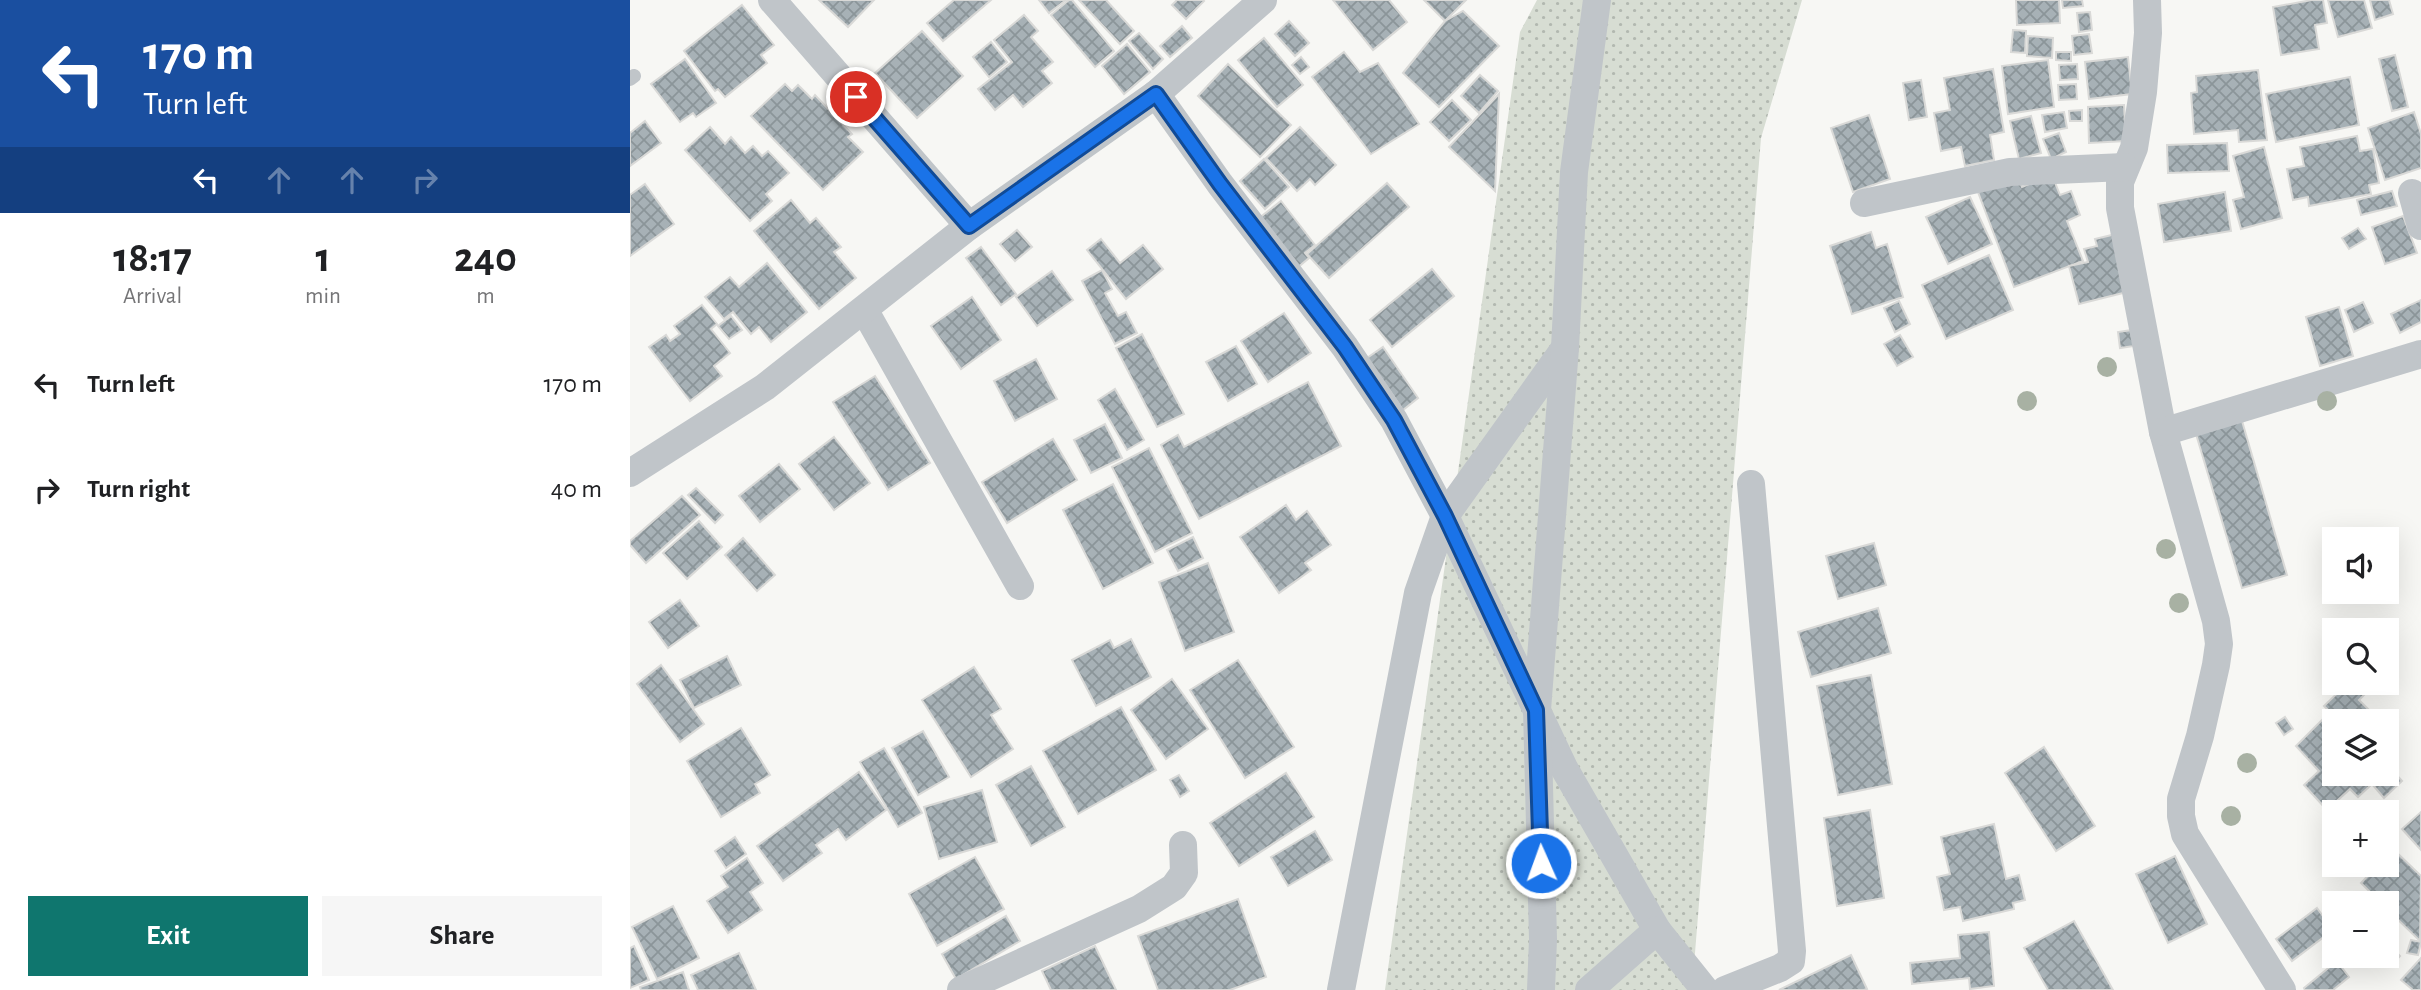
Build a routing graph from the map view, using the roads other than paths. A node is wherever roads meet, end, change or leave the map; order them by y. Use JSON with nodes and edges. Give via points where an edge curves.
{"nodes":[{"id":1,"x":772,"y":0,"type":"edge"},
{"id":2,"x":1263,"y":0,"type":"edge"},
{"id":3,"x":1597,"y":0,"type":"edge"},
{"id":4,"x":2147,"y":0,"type":"edge"},
{"id":5,"x":1156,"y":94,"type":"junction"},
{"id":6,"x":2125,"y":167,"type":"junction"},
{"id":7,"x":2412,"y":193,"type":"dead end"},
{"id":8,"x":1864,"y":203,"type":"dead end"},
{"id":9,"x":969,"y":226,"type":"junction"},
{"id":10,"x":2421,"y":226,"type":"edge"},
{"id":11,"x":865,"y":311,"type":"junction"},
{"id":12,"x":1565,"y":348,"type":"junction"},
{"id":13,"x":2421,"y":354,"type":"edge"},
{"id":14,"x":2163,"y":432,"type":"junction"},
{"id":15,"x":632,"y":467,"type":"edge"},
{"id":16,"x":1751,"y":484,"type":"dead end"},
{"id":17,"x":1445,"y":516,"type":"junction"},
{"id":18,"x":1020,"y":586,"type":"dead end"},
{"id":19,"x":1536,"y":710,"type":"junction"},
{"id":20,"x":1183,"y":845,"type":"dead end"},
{"id":21,"x":1657,"y":930,"type":"junction"},
{"id":22,"x":961,"y":990,"type":"edge"},
{"id":23,"x":1341,"y":990,"type":"edge"},
{"id":24,"x":1541,"y":990,"type":"edge"},
{"id":25,"x":1589,"y":990,"type":"edge"},
{"id":26,"x":1705,"y":990,"type":"edge"},
{"id":27,"x":1725,"y":990,"type":"edge"},
{"id":28,"x":2282,"y":990,"type":"edge"}],
"edges":[{"from":1,"to":9,"type":"street"},
{"from":2,"to":5,"type":"street"},
{"from":3,"to":12,"type":"street","via":[[1574,172]]},
{"from":4,"to":6,"type":"street","via":[[2143,92],[2134,148]]},
{"from":5,"to":9,"type":"street"},
{"from":5,"to":17,"type":"street","via":[[1345,347],[1394,420]]},
{"from":6,"to":8,"type":"street","via":[[2010,172]]},
{"from":6,"to":14,"type":"street","via":[[2120,208]]},
{"from":7,"to":10,"type":"street"},
{"from":9,"to":11,"type":"street"},
{"from":11,"to":15,"type":"street","via":[[765,387]]},
{"from":11,"to":18,"type":"street"},
{"from":12,"to":17,"type":"street"},
{"from":12,"to":19,"type":"street"},
{"from":13,"to":14,"type":"street"},
{"from":14,"to":28,"type":"street","via":[[2219,644],[2181,799],[2181,816],[2185,834]]},
{"from":16,"to":27,"type":"street","via":[[1792,951],[1791,961],[1780,968]]},
{"from":17,"to":19,"type":"street"},
{"from":17,"to":23,"type":"street","via":[[1418,593]]},
{"from":19,"to":21,"type":"street"},
{"from":19,"to":24,"type":"street"},
{"from":20,"to":22,"type":"street","via":[[1184,873],[1174,887],[1139,909]]},
{"from":21,"to":25,"type":"street"},
{"from":21,"to":26,"type":"street"}]}
